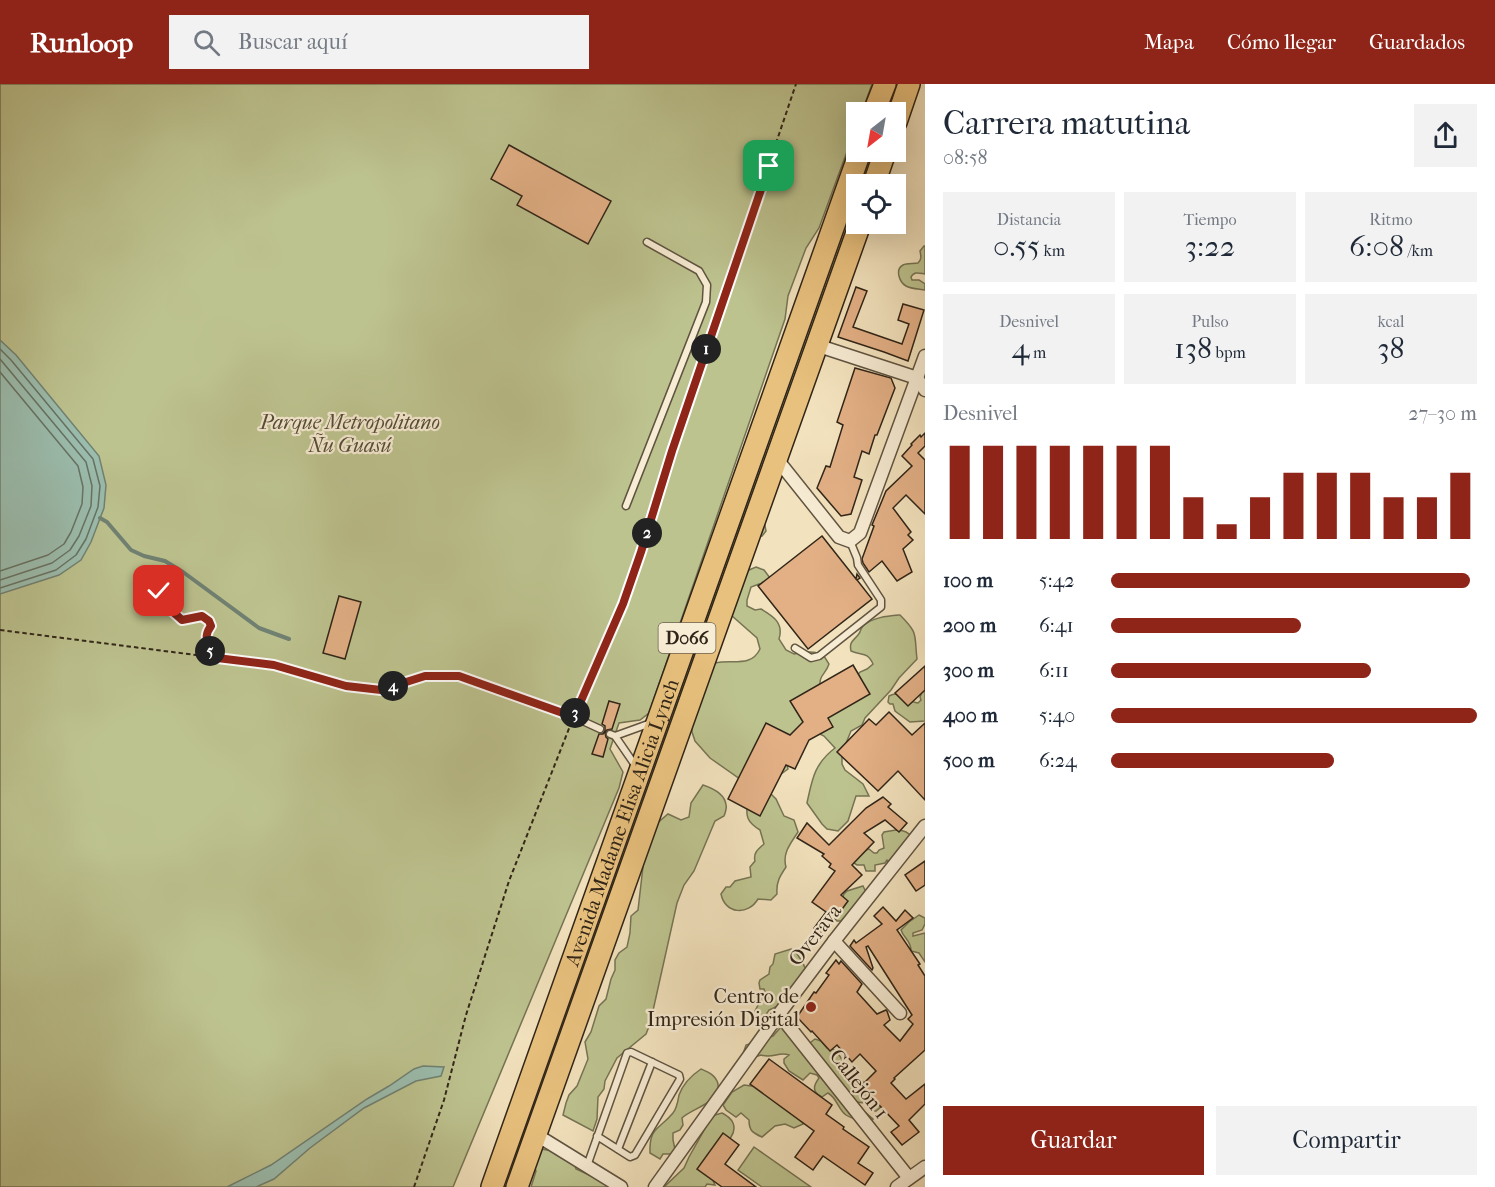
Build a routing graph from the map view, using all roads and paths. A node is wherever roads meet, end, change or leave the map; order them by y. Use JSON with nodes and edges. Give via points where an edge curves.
{"nodes":[{"id":1,"x":796,"y":84,"type":"edge"},
{"id":2,"x":885,"y":84,"type":"edge"},
{"id":3,"x":909,"y":84,"type":"edge"},
{"id":4,"x":878,"y":102,"type":"edge"},
{"id":5,"x":903,"y":102,"type":"edge"},
{"id":6,"x":856,"y":162,"type":"edge"},
{"id":7,"x":856,"y":234,"type":"edge"},
{"id":8,"x":647,"y":242,"type":"dead end"},
{"id":9,"x":816,"y":345,"type":"junction"},
{"id":10,"x":925,"y":356,"type":"edge"},
{"id":11,"x":917,"y":378,"type":"junction"},
{"id":12,"x":925,"y":390,"type":"edge"},
{"id":13,"x":776,"y":458,"type":"junction"},
{"id":14,"x":626,"y":506,"type":"dead end"},
{"id":15,"x":850,"y":540,"type":"junction"},
{"id":16,"x":162,"y":602,"type":"junction"},
{"id":17,"x":0,"y":630,"type":"edge"},
{"id":18,"x":795,"y":648,"type":"dead end"},
{"id":19,"x":209,"y":657,"type":"junction"},
{"id":20,"x":574,"y":717,"type":"junction"},
{"id":21,"x":657,"y":722,"type":"junction"},
{"id":22,"x":600,"y":729,"type":"dead end"},
{"id":23,"x":639,"y":771,"type":"junction"},
{"id":24,"x":925,"y":826,"type":"edge"},
{"id":25,"x":834,"y":941,"type":"junction"},
{"id":26,"x":900,"y":1013,"type":"dead end"},
{"id":27,"x":779,"y":1014,"type":"junction"},
{"id":28,"x":652,"y":1062,"type":"junction"},
{"id":29,"x":523,"y":1129,"type":"junction"},
{"id":30,"x":597,"y":1136,"type":"junction"},
{"id":31,"x":618,"y":1149,"type":"junction"},
{"id":32,"x":586,"y":1166,"type":"junction"},
{"id":33,"x":925,"y":1167,"type":"edge"},
{"id":34,"x":909,"y":1178,"type":"junction"},
{"id":35,"x":414,"y":1187,"type":"edge"},
{"id":36,"x":492,"y":1187,"type":"edge"},
{"id":37,"x":517,"y":1187,"type":"edge"},
{"id":38,"x":621,"y":1187,"type":"edge"},
{"id":39,"x":656,"y":1187,"type":"edge"},
{"id":40,"x":897,"y":1187,"type":"edge"}],
"edges":[{"from":1,"to":20,"type":"path","via":[[623,604]]},
{"from":2,"to":4,"type":"highway"},
{"from":3,"to":5,"type":"highway"},
{"from":6,"to":21,"type":"highway","name":"Avenida Madame Elisa Alicia Lynch","number":"D066"},
{"from":7,"to":9,"type":"highway","name":"Avenida Madame Elisa Alicia Lynch","number":"D066"},
{"from":8,"to":14,"type":"lane","via":[[699,271],[707,285],[706,302]]},
{"from":9,"to":11,"type":"street"},
{"from":9,"to":13,"type":"highway","name":"Avenida Madame Elisa Alicia Lynch","number":"D066"},
{"from":10,"to":11,"type":"street"},
{"from":11,"to":12,"type":"street"},
{"from":11,"to":15,"type":"street","via":[[860,533]]},
{"from":13,"to":15,"type":"street","via":[[839,537]]},
{"from":13,"to":29,"type":"highway","name":"Avenida Madame Elisa Alicia Lynch","number":"D066"},
{"from":15,"to":18,"type":"lane","via":[[858,565],[881,600],[881,607],[819,656],[811,658]]},
{"from":16,"to":16,"type":"path","via":[[156,609],[150,601],[159,591],[165,597]]},
{"from":16,"to":19,"type":"path","via":[[182,620],[202,616],[209,621]]},
{"from":17,"to":19,"type":"path"},
{"from":19,"to":20,"type":"path","via":[[274,665],[346,686],[381,690],[425,676],[459,676]]},
{"from":20,"to":22,"type":"lane"},
{"from":20,"to":35,"type":"path","via":[[508,881],[444,1100]]},
{"from":21,"to":23,"type":"highway","name":"Avenida Madame Elisa Alicia Lynch","number":"D066"},
{"from":21,"to":23,"type":"lane","via":[[613,735]]},
{"from":23,"to":29,"type":"highway","name":"Avenida Madame Elisa Alicia Lynch","number":"D066","via":[[545,1036]]},
{"from":24,"to":25,"type":"street","name":"Overava"},
{"from":25,"to":26,"type":"street"},
{"from":25,"to":27,"type":"street","name":"Overava"},
{"from":27,"to":34,"type":"street","name":"Callejón 1"},
{"from":27,"to":39,"type":"street","name":"Overava"},
{"from":28,"to":30,"type":"lane","via":[[627,1053]]},
{"from":28,"to":31,"type":"lane"},
{"from":28,"to":31,"type":"lane","via":[[680,1079],[635,1155],[630,1157]]},
{"from":29,"to":32,"type":"street"},
{"from":29,"to":36,"type":"highway","name":"Avenida Madame Elisa Alicia Lynch","number":"D066"},
{"from":29,"to":37,"type":"highway","name":"Avenida Madame Elisa Alicia Lynch","number":"D066"},
{"from":30,"to":31,"type":"lane"},
{"from":30,"to":32,"type":"lane"},
{"from":32,"to":38,"type":"street"},
{"from":33,"to":34,"type":"street"},
{"from":34,"to":40,"type":"street"}]}
